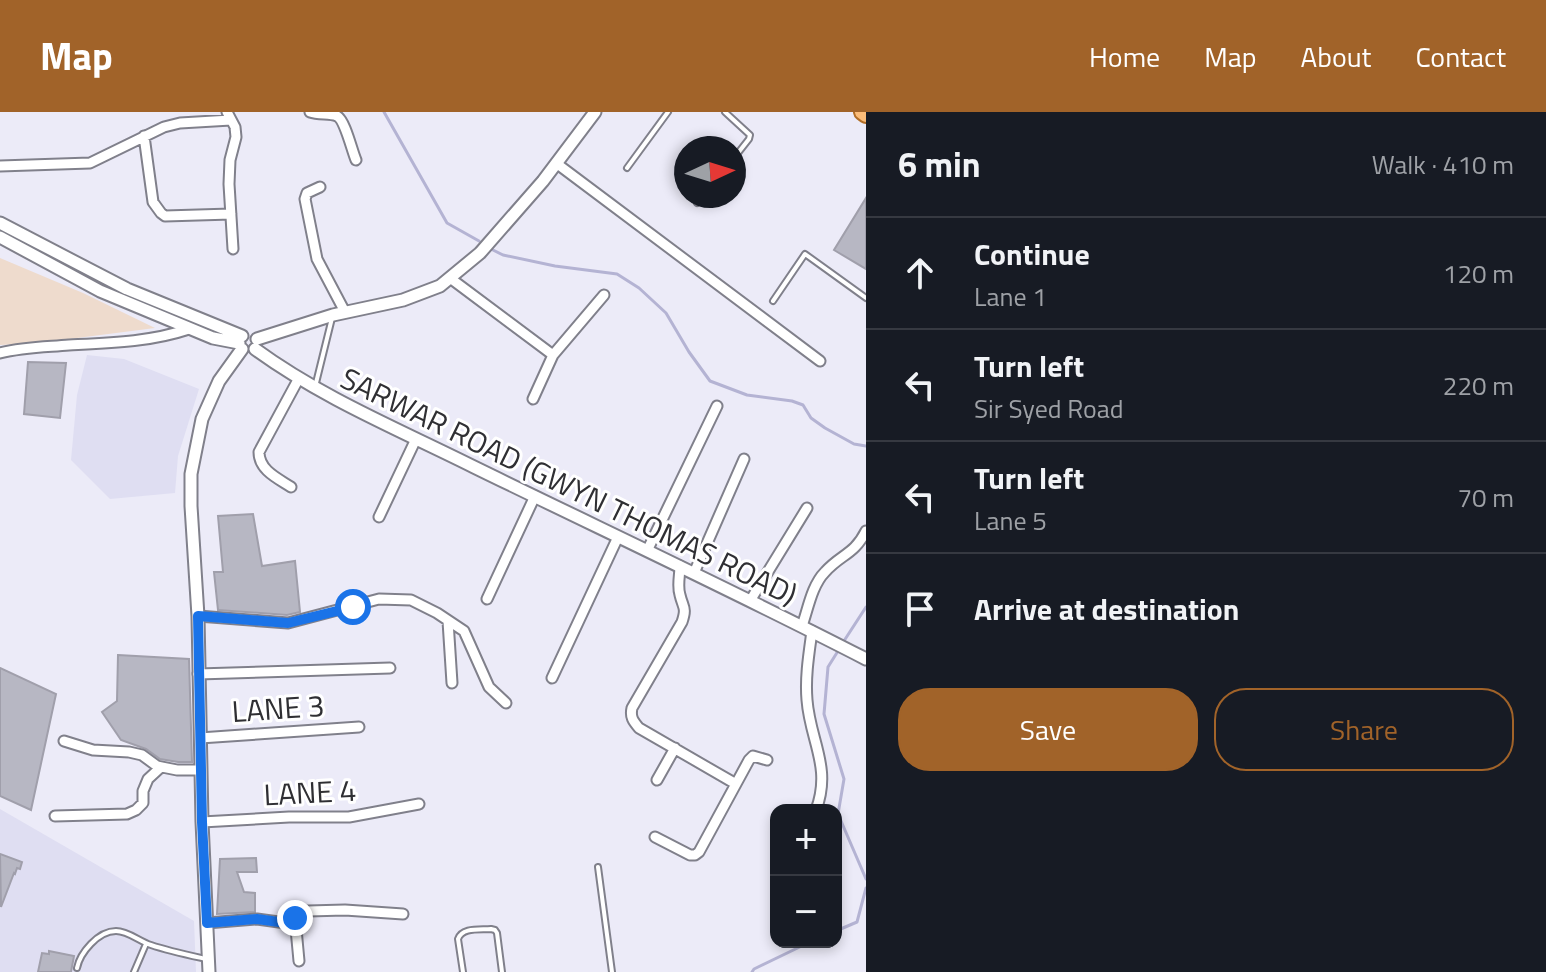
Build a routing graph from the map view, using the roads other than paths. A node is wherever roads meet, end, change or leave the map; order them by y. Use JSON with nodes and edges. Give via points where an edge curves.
{"nodes":[{"id":1,"x":310,"y":112,"type":"edge"},
{"id":2,"x":595,"y":112,"type":"edge"},
{"id":3,"x":668,"y":112,"type":"edge"},
{"id":4,"x":725,"y":112,"type":"edge"},
{"id":5,"x":229,"y":116,"type":"edge"},
{"id":6,"x":144,"y":136,"type":"junction"},
{"id":7,"x":746,"y":143,"type":"edge"},
{"id":8,"x":356,"y":160,"type":"dead end"},
{"id":9,"x":556,"y":163,"type":"junction"},
{"id":10,"x":0,"y":166,"type":"edge"},
{"id":11,"x":627,"y":168,"type":"dead end"},
{"id":12,"x":320,"y":187,"type":"dead end"},
{"id":13,"x":231,"y":214,"type":"junction"},
{"id":14,"x":0,"y":223,"type":"edge"},
{"id":15,"x":0,"y":237,"type":"edge"},
{"id":16,"x":233,"y":249,"type":"dead end"},
{"id":17,"x":450,"y":278,"type":"junction"},
{"id":18,"x":604,"y":295,"type":"dead end"},
{"id":19,"x":866,"y":298,"type":"edge"},
{"id":20,"x":773,"y":301,"type":"dead end"},
{"id":21,"x":345,"y":312,"type":"junction"},
{"id":22,"x":333,"y":315,"type":"junction"},
{"id":23,"x":189,"y":329,"type":"junction"},
{"id":24,"x":247,"y":343,"type":"junction"},
{"id":25,"x":0,"y":353,"type":"edge"},
{"id":26,"x":553,"y":355,"type":"junction"},
{"id":27,"x":820,"y":361,"type":"dead end"},
{"id":28,"x":299,"y":378,"type":"junction"},
{"id":29,"x":315,"y":388,"type":"junction"},
{"id":30,"x":533,"y":399,"type":"dead end"},
{"id":31,"x":717,"y":406,"type":"dead end"},
{"id":32,"x":416,"y":439,"type":"junction"},
{"id":33,"x":744,"y":459,"type":"dead end"},
{"id":34,"x":291,"y":487,"type":"dead end"},
{"id":35,"x":535,"y":496,"type":"junction"},
{"id":36,"x":807,"y":508,"type":"dead end"},
{"id":37,"x":379,"y":517,"type":"dead end"},
{"id":38,"x":866,"y":531,"type":"edge"},
{"id":39,"x":618,"y":537,"type":"junction"},
{"id":40,"x":647,"y":551,"type":"junction"},
{"id":41,"x":680,"y":566,"type":"junction"},
{"id":42,"x":694,"y":573,"type":"junction"},
{"id":43,"x":487,"y":599,"type":"dead end"},
{"id":44,"x":750,"y":601,"type":"junction"},
{"id":45,"x":198,"y":616,"type":"junction"},
{"id":46,"x":448,"y":621,"type":"junction"},
{"id":47,"x":807,"y":629,"type":"junction"},
{"id":48,"x":866,"y":659,"type":"edge"},
{"id":49,"x":390,"y":668,"type":"dead end"},
{"id":50,"x":198,"y":674,"type":"junction"},
{"id":51,"x":552,"y":678,"type":"dead end"},
{"id":52,"x":452,"y":683,"type":"dead end"},
{"id":53,"x":506,"y":703,"type":"dead end"},
{"id":54,"x":359,"y":727,"type":"dead end"},
{"id":55,"x":200,"y":738,"type":"junction"},
{"id":56,"x":64,"y":741,"type":"dead end"},
{"id":57,"x":675,"y":748,"type":"junction"},
{"id":58,"x":767,"y":760,"type":"dead end"},
{"id":59,"x":161,"y":767,"type":"junction"},
{"id":60,"x":201,"y":770,"type":"junction"},
{"id":61,"x":657,"y":780,"type":"dead end"},
{"id":62,"x":736,"y":784,"type":"junction"},
{"id":63,"x":419,"y":804,"type":"dead end"},
{"id":64,"x":818,"y":804,"type":"edge"},
{"id":65,"x":55,"y":816,"type":"dead end"},
{"id":66,"x":202,"y":822,"type":"junction"},
{"id":67,"x":655,"y":837,"type":"dead end"},
{"id":68,"x":598,"y":867,"type":"dead end"},
{"id":69,"x":403,"y":914,"type":"dead end"},
{"id":70,"x":295,"y":918,"type":"junction"},
{"id":71,"x":207,"y":923,"type":"junction"},
{"id":72,"x":146,"y":944,"type":"junction"},
{"id":73,"x":299,"y":961,"type":"dead end"},
{"id":74,"x":209,"y":966,"type":"edge"},
{"id":75,"x":77,"y":968,"type":"dead end"},
{"id":76,"x":134,"y":972,"type":"edge"},
{"id":77,"x":463,"y":972,"type":"edge"},
{"id":78,"x":502,"y":972,"type":"edge"},
{"id":79,"x":612,"y":972,"type":"edge"}],
"edges":[{"from":1,"to":8,"type":"street","via":[[342,119]]},
{"from":2,"to":9,"type":"street"},
{"from":3,"to":11,"type":"lane"},
{"from":4,"to":7,"type":"lane","via":[[750,135]]},
{"from":5,"to":6,"type":"street","via":[[180,123]]},
{"from":5,"to":13,"type":"street","via":[[236,137],[230,160]]},
{"from":6,"to":10,"type":"street","via":[[90,163]]},
{"from":6,"to":13,"type":"street","via":[[153,202],[161,213]]},
{"from":9,"to":17,"type":"street","via":[[480,253]]},
{"from":9,"to":27,"type":"street"},
{"from":12,"to":21,"type":"street","via":[[305,199],[317,259]]},
{"from":13,"to":16,"type":"street"},
{"from":14,"to":24,"type":"street","name":"SARWAR ROAD (GWYN THOMAS ROAD)"},
{"from":15,"to":23,"type":"street","name":"SARWAR ROAD (GWYN THOMAS ROAD)","via":[[100,291]]},
{"from":17,"to":21,"type":"street","via":[[422,294]]},
{"from":17,"to":26,"type":"street"},
{"from":18,"to":26,"type":"street"},
{"from":19,"to":20,"type":"lane","via":[[805,254]]},
{"from":21,"to":22,"type":"street"},
{"from":22,"to":24,"type":"street"},
{"from":22,"to":29,"type":"lane"},
{"from":23,"to":24,"type":"street","name":"SARWAR ROAD (GWYN THOMAS ROAD)"},
{"from":23,"to":25,"type":"street","via":[[142,341],[36,345]]},
{"from":24,"to":28,"type":"street","name":"SARWAR ROAD (GWYN THOMAS ROAD)"},
{"from":24,"to":45,"type":"street","via":[[219,381],[202,419],[191,474]]},
{"from":26,"to":30,"type":"street"},
{"from":28,"to":29,"type":"street","name":"SARWAR ROAD (GWYN THOMAS ROAD)"},
{"from":28,"to":34,"type":"street","via":[[259,452],[265,469]]},
{"from":29,"to":32,"type":"street","name":"SARWAR ROAD (GWYN THOMAS ROAD)"},
{"from":31,"to":40,"type":"street"},
{"from":32,"to":35,"type":"street","name":"SARWAR ROAD (GWYN THOMAS ROAD)"},
{"from":32,"to":37,"type":"street"},
{"from":33,"to":42,"type":"street"},
{"from":35,"to":39,"type":"street","name":"SARWAR ROAD (GWYN THOMAS ROAD)"},
{"from":35,"to":43,"type":"street"},
{"from":36,"to":44,"type":"street"},
{"from":38,"to":47,"type":"street","via":[[854,550],[822,574]]},
{"from":39,"to":40,"type":"street","name":"SARWAR ROAD (GWYN THOMAS ROAD)"},
{"from":39,"to":51,"type":"street"},
{"from":40,"to":41,"type":"street","name":"SARWAR ROAD (GWYN THOMAS ROAD)"},
{"from":41,"to":42,"type":"street","name":"SARWAR ROAD (GWYN THOMAS ROAD)"},
{"from":41,"to":57,"type":"street","via":[[682,622],[631,715],[639,728]]},
{"from":42,"to":44,"type":"street","name":"SARWAR ROAD (GWYN THOMAS ROAD)"},
{"from":44,"to":47,"type":"street","name":"SARWAR ROAD (GWYN THOMAS ROAD)"},
{"from":45,"to":46,"type":"street","via":[[288,623],[379,599],[411,600]]},
{"from":45,"to":50,"type":"street"},
{"from":46,"to":52,"type":"street"},
{"from":46,"to":53,"type":"street","via":[[464,631],[489,687]]},
{"from":47,"to":48,"type":"street","name":"SARWAR ROAD (GWYN THOMAS ROAD)"},
{"from":47,"to":64,"type":"street","via":[[807,701],[823,777]]},
{"from":49,"to":50,"type":"street"},
{"from":50,"to":55,"type":"street"},
{"from":54,"to":55,"type":"street","name":"LANE 3"},
{"from":55,"to":60,"type":"street"},
{"from":56,"to":59,"type":"street","via":[[142,755]]},
{"from":57,"to":61,"type":"street"},
{"from":57,"to":62,"type":"street"},
{"from":58,"to":62,"type":"street","via":[[753,756]]},
{"from":59,"to":60,"type":"street"},
{"from":59,"to":65,"type":"street","via":[[148,779],[143,803],[136,810]]},
{"from":60,"to":66,"type":"street"},
{"from":62,"to":67,"type":"street","via":[[695,855]]},
{"from":63,"to":66,"type":"street","name":"LANE 4","via":[[349,817]]},
{"from":66,"to":71,"type":"street"},
{"from":68,"to":79,"type":"lane"},
{"from":69,"to":70,"type":"street","via":[[308,911]]},
{"from":70,"to":71,"type":"street","via":[[286,923]]},
{"from":70,"to":73,"type":"street"},
{"from":71,"to":74,"type":"street"},
{"from":72,"to":74,"type":"lane"},
{"from":72,"to":75,"type":"lane","via":[[109,932],[82,954]]},
{"from":72,"to":76,"type":"lane"},
{"from":77,"to":78,"type":"lane","via":[[460,934],[491,929],[497,933]]}]}
